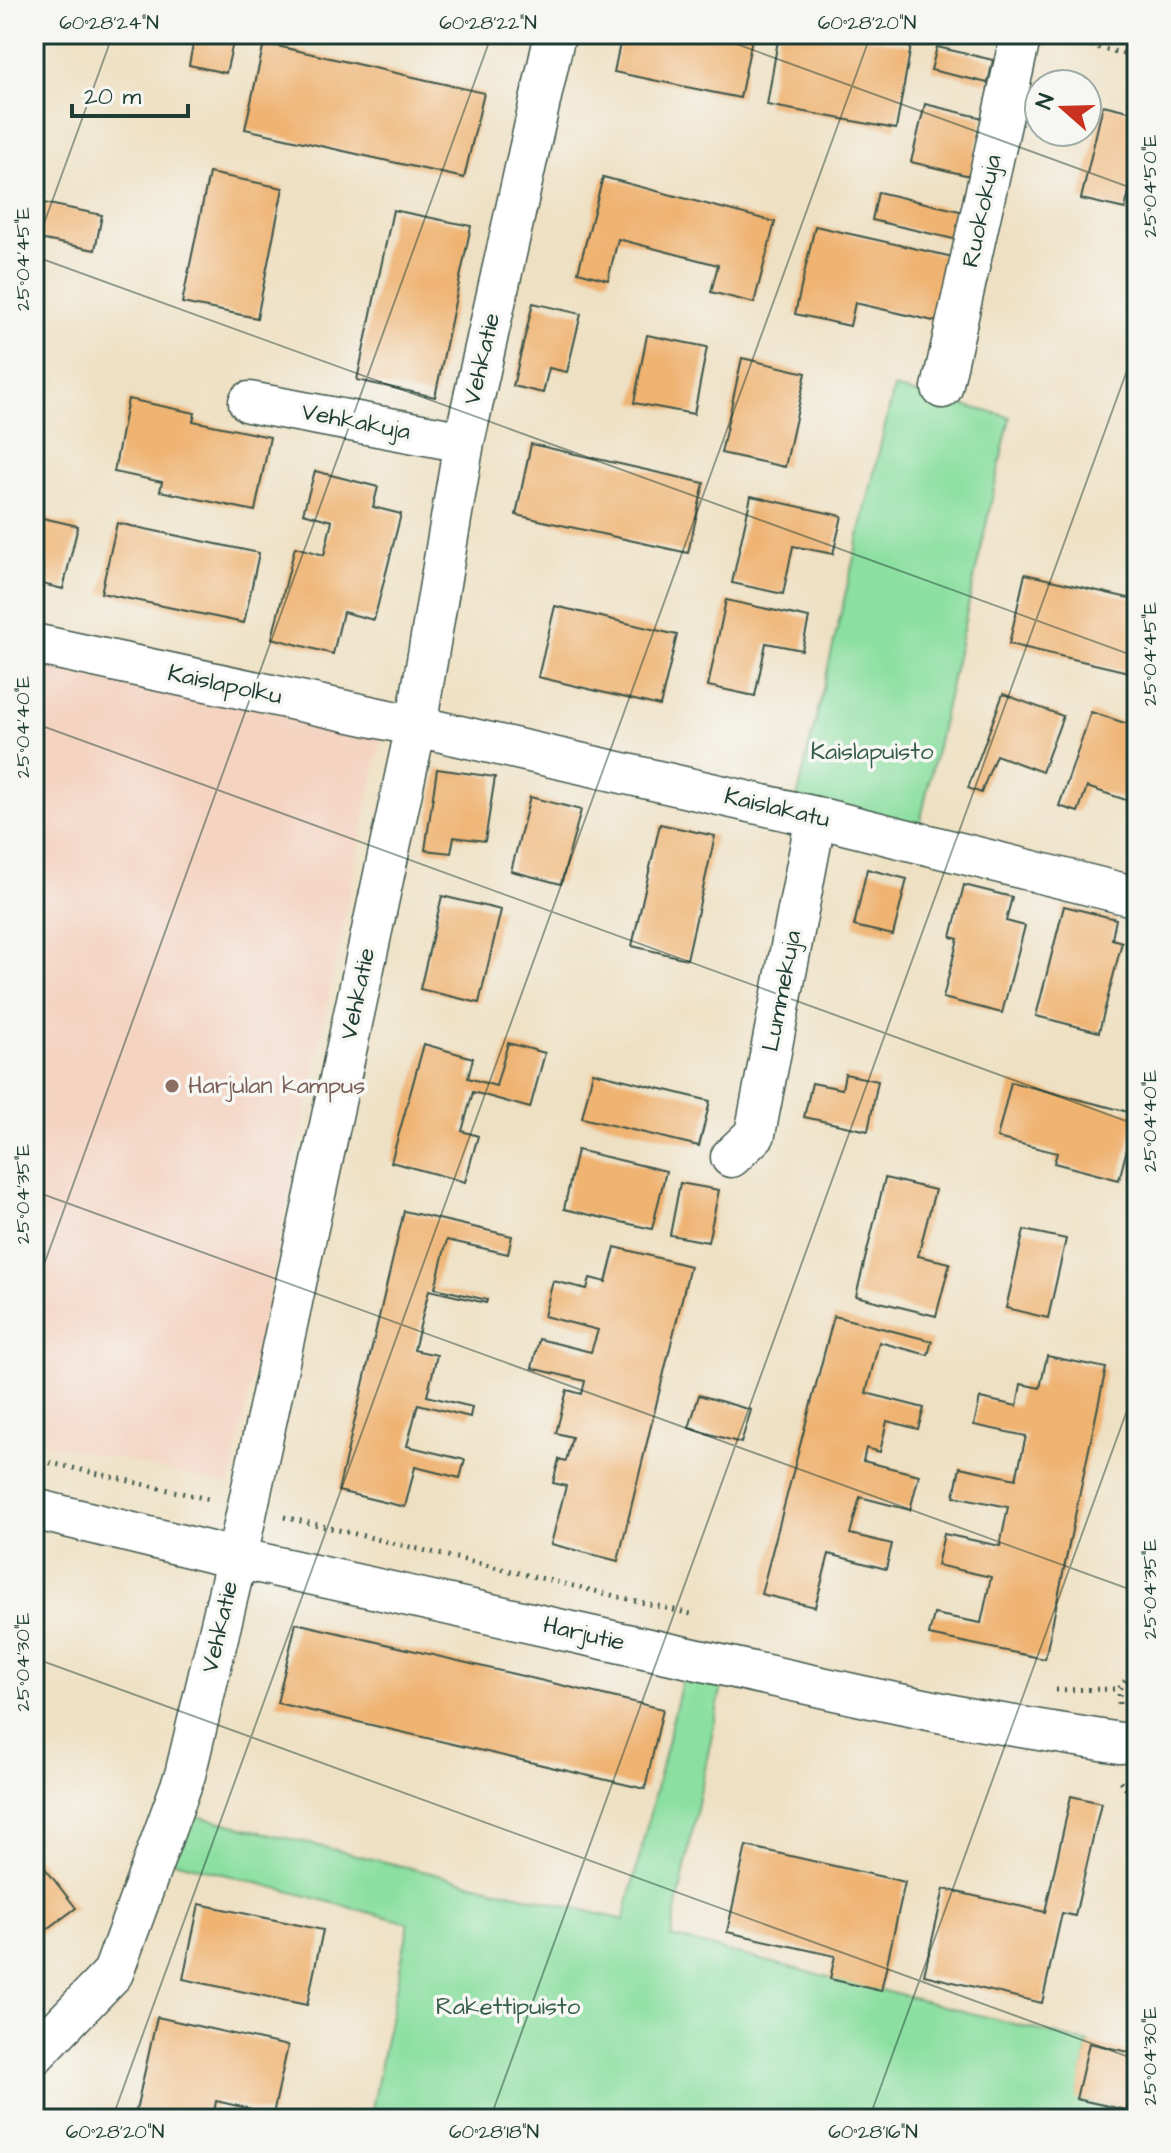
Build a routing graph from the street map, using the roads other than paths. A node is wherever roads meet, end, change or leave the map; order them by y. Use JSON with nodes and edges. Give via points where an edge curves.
{"nodes":[{"id":1,"x":555,"y":34,"type":"edge"},
{"id":2,"x":1038,"y":36,"type":"edge"},
{"id":3,"x":942,"y":388,"type":"dead end"},
{"id":4,"x":249,"y":402,"type":"dead end"},
{"id":5,"x":464,"y":442,"type":"junction"},
{"id":6,"x":34,"y":644,"type":"edge"},
{"id":7,"x":416,"y":726,"type":"junction"},
{"id":8,"x":816,"y":817,"type":"junction"},
{"id":9,"x":1137,"y":897,"type":"edge"},
{"id":10,"x":731,"y":1157,"type":"dead end"},
{"id":11,"x":34,"y":1509,"type":"edge"},
{"id":12,"x":237,"y":1557,"type":"junction"},
{"id":13,"x":1137,"y":1742,"type":"edge"},
{"id":14,"x":34,"y":2055,"type":"edge"}],
"edges":[{"from":1,"to":5,"type":"street","name":"Vehkatie"},
{"from":2,"to":3,"type":"street","name":"Ruokokuja"},
{"from":4,"to":5,"type":"street","name":"Vehkakuja"},
{"from":5,"to":7,"type":"street","name":"Vehkatie"},
{"from":6,"to":7,"type":"street","name":"Kaislapolku"},
{"from":7,"to":8,"type":"street","name":"Kaislakatu"},
{"from":7,"to":12,"type":"street","name":"Vehkatie"},
{"from":8,"to":9,"type":"street","name":"Kaislakatu"},
{"from":8,"to":10,"type":"street","name":"Lummekuja","via":[[755,1134]]},
{"from":11,"to":12,"type":"street","name":"Harjutie"},
{"from":12,"to":13,"type":"street","name":"Harjutie","via":[[957,1716]]},
{"from":12,"to":14,"type":"street","name":"Vehkatie","via":[[185,1775],[113,1973]]}]}
